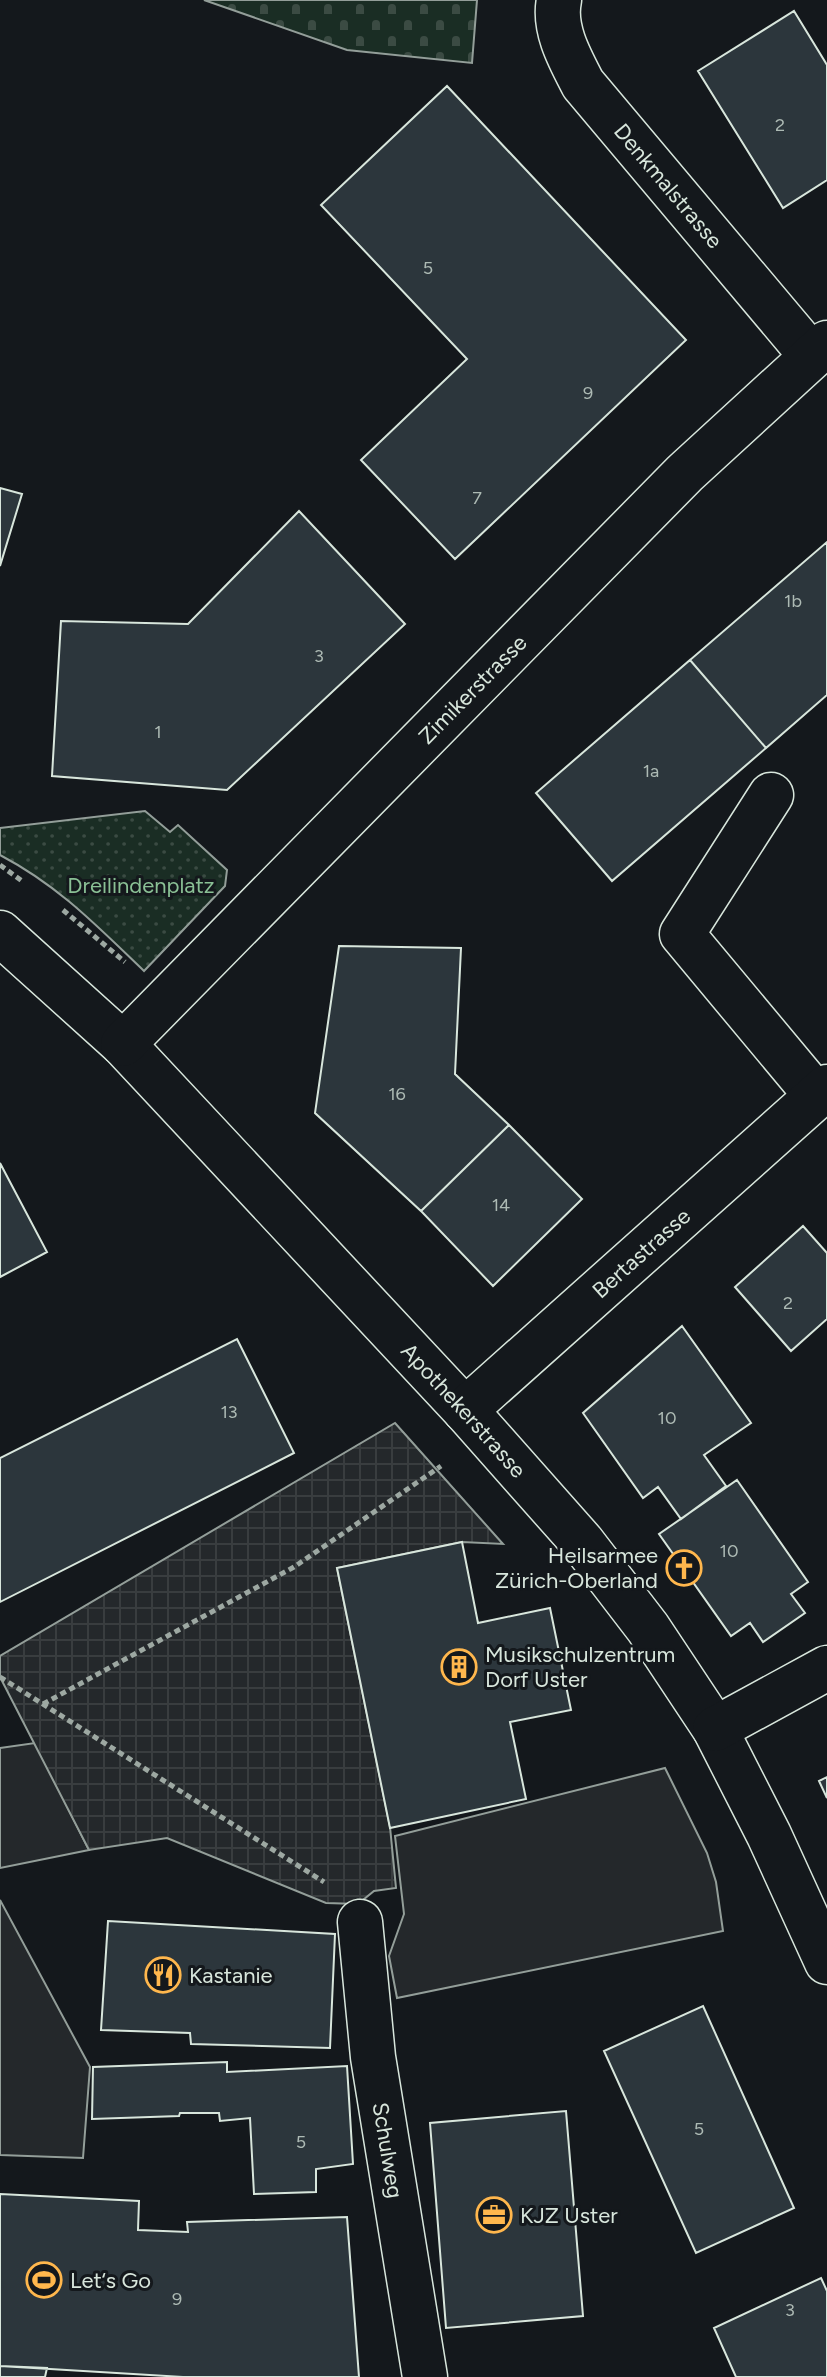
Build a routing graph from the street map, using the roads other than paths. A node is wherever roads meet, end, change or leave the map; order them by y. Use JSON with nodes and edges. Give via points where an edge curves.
{"nodes":[{"id":1,"x":559,"y":0,"type":"edge"},
{"id":2,"x":819,"y":349,"type":"edge"},
{"id":3,"x":771,"y":795,"type":"dead end"},
{"id":4,"x":0,"y":933,"type":"edge"},
{"id":5,"x":123,"y":1044,"type":"junction"},
{"id":6,"x":822,"y":1092,"type":"edge"},
{"id":7,"x":465,"y":1410,"type":"junction"},
{"id":8,"x":827,"y":1668,"type":"edge"},
{"id":9,"x":715,"y":1729,"type":"junction"},
{"id":10,"x":360,"y":1922,"type":"road end"},
{"id":11,"x":827,"y":1962,"type":"edge"},
{"id":12,"x":425,"y":2377,"type":"edge"}],
"edges":[{"from":1,"to":2,"type":"street","name":"Denkmalstrasse","via":[[564,48],[583,84]]},
{"from":2,"to":5,"type":"street","name":"Zimikerstrasse","via":[[685,473]]},
{"from":3,"to":6,"type":"street","name":"Bertastrasse","via":[[682,934]]},
{"from":4,"to":5,"type":"street","name":"Apothekerstrasse"},
{"from":5,"to":7,"type":"street","name":"Apothekerstrasse"},
{"from":6,"to":7,"type":"street","name":"Bertastrasse"},
{"from":7,"to":9,"type":"street","name":"Apothekerstrasse","via":[[582,1542]]},
{"from":8,"to":9,"type":"street"},
{"from":9,"to":11,"type":"street","name":"Apothekerstrasse"},
{"from":10,"to":12,"type":"street","name":"Schulweg","via":[[373,2057]]}]}
